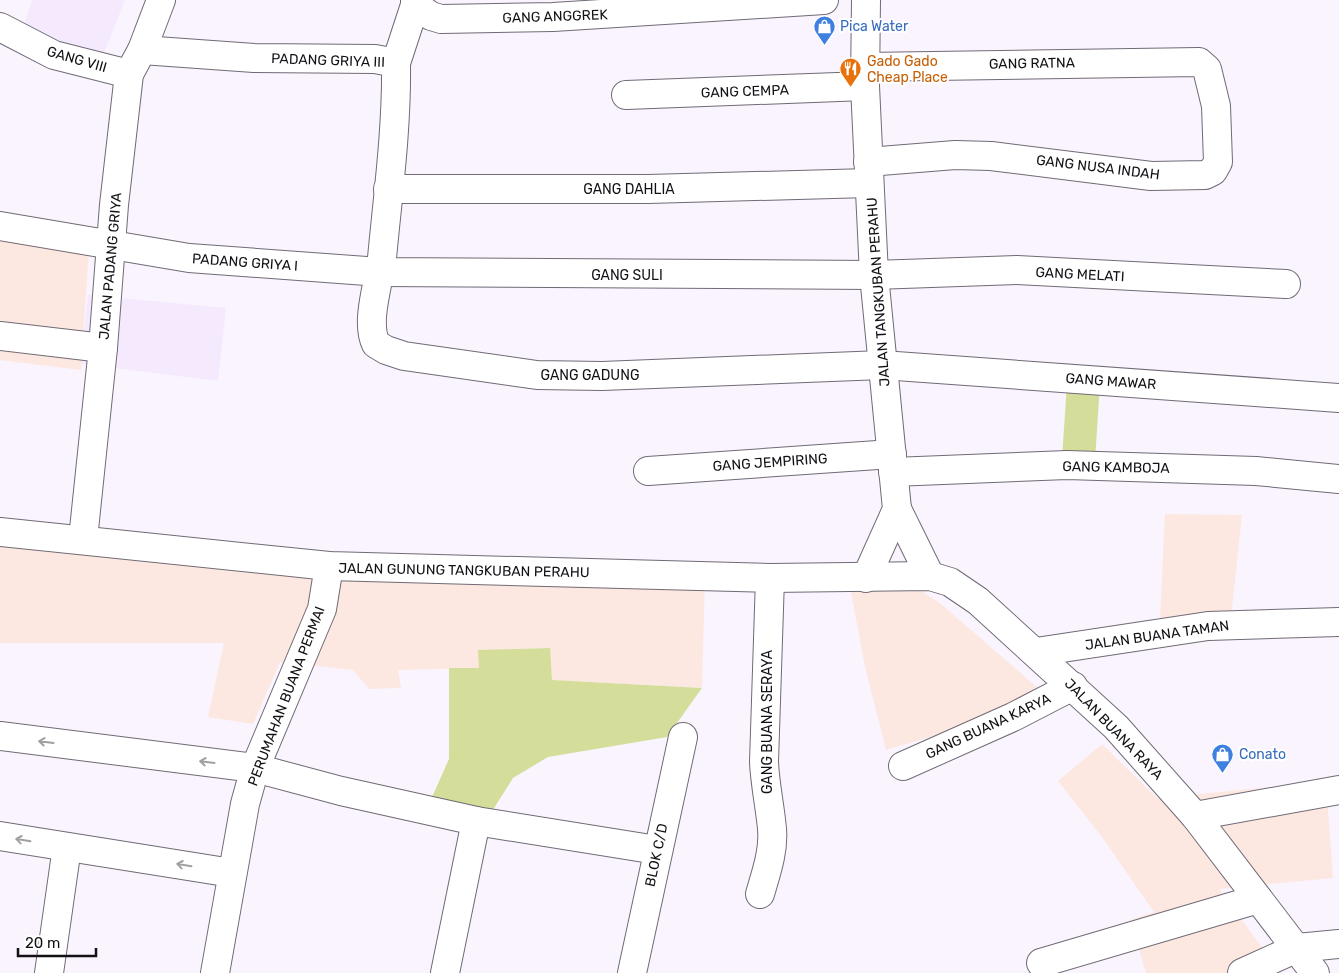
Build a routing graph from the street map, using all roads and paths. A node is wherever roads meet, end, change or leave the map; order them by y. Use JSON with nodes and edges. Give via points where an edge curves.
{"nodes":[{"id":1,"x":161,"y":0,"type":"edge"},
{"id":2,"x":824,"y":0,"type":"edge"},
{"id":3,"x":866,"y":0,"type":"edge"},
{"id":4,"x":415,"y":3,"type":"edge"},
{"id":5,"x":3,"y":36,"type":"edge"},
{"id":6,"x":136,"y":62,"type":"junction"},
{"id":7,"x":1199,"y":62,"type":"joint"},
{"id":8,"x":396,"y":63,"type":"junction"},
{"id":9,"x":865,"y":76,"type":"junction"},
{"id":10,"x":626,"y":96,"type":"dead end"},
{"id":11,"x":869,"y":172,"type":"junction"},
{"id":12,"x":388,"y":189,"type":"junction"},
{"id":13,"x":0,"y":226,"type":"edge"},
{"id":14,"x":111,"y":244,"type":"junction"},
{"id":15,"x":380,"y":272,"type":"junction"},
{"id":16,"x":874,"y":275,"type":"junction"},
{"id":17,"x":1286,"y":284,"type":"dead end"},
{"id":18,"x":0,"y":336,"type":"edge"},
{"id":19,"x":103,"y":348,"type":"junction"},
{"id":20,"x":882,"y":365,"type":"junction"},
{"id":21,"x":1339,"y":398,"type":"edge"},
{"id":22,"x":893,"y":463,"type":"junction"},
{"id":23,"x":648,"y":471,"type":"dead end"},
{"id":24,"x":1339,"y":479,"type":"edge"},
{"id":25,"x":896,"y":509,"type":"junction"},
{"id":26,"x":0,"y":532,"type":"edge"},
{"id":27,"x":83,"y":539,"type":"junction"},
{"id":28,"x":329,"y":566,"type":"junction"},
{"id":29,"x":930,"y":576,"type":"junction"},
{"id":30,"x":770,"y":578,"type":"junction"},
{"id":31,"x":866,"y":578,"type":"junction"},
{"id":32,"x":1339,"y":622,"type":"edge"},
{"id":33,"x":1036,"y":652,"type":"junction"},
{"id":34,"x":1073,"y":686,"type":"junction"},
{"id":35,"x":0,"y":736,"type":"edge"},
{"id":36,"x":683,"y":737,"type":"dead end"},
{"id":37,"x":903,"y":766,"type":"dead end"},
{"id":38,"x":255,"y":768,"type":"junction"},
{"id":39,"x":1339,"y":790,"type":"edge"},
{"id":40,"x":1195,"y":816,"type":"junction"},
{"id":41,"x":476,"y":821,"type":"junction"},
{"id":42,"x":0,"y":836,"type":"edge"},
{"id":43,"x":67,"y":847,"type":"junction"},
{"id":44,"x":657,"y":850,"type":"junction"},
{"id":45,"x":232,"y":873,"type":"junction"},
{"id":46,"x":760,"y":894,"type":"dead end"},
{"id":47,"x":1258,"y":899,"type":"junction"},
{"id":48,"x":1339,"y":944,"type":"edge"},
{"id":49,"x":1297,"y":948,"type":"junction"},
{"id":50,"x":1041,"y":963,"type":"dead end"},
{"id":51,"x":49,"y":973,"type":"edge"},
{"id":52,"x":215,"y":973,"type":"edge"},
{"id":53,"x":445,"y":973,"type":"edge"},
{"id":54,"x":632,"y":973,"type":"edge"},
{"id":55,"x":1242,"y":973,"type":"edge"},
{"id":56,"x":1315,"y":973,"type":"edge"}],
"edges":[{"from":1,"to":6,"type":"street","name":"JALAN PADANG GRIYA"},
{"from":2,"to":4,"type":"street","name":"GANG ANGGREK","via":[[553,17],[441,19],[430,16]]},
{"from":3,"to":9,"type":"street","name":"JALAN TANGKUBAN PERAHU"},
{"from":4,"to":8,"type":"street"},
{"from":5,"to":6,"type":"street","name":"GANG VIII","via":[[54,56]]},
{"from":6,"to":8,"type":"street","name":"PADANG GRIYA III","via":[[254,58],[375,59]]},
{"from":6,"to":14,"type":"street","name":"JALAN PADANG GRIYA"},
{"from":7,"to":9,"type":"street","name":"GANG RATNA"},
{"from":7,"to":11,"type":"street","name":"GANG NUSA INDAH","via":[[1206,69],[1216,106],[1218,162],[1213,171],[1205,175],[1151,176],[991,156],[955,155]]},
{"from":8,"to":12,"type":"street","name":"PADANG GRIYA III"},
{"from":9,"to":10,"type":"street","name":"GANG CEMPA"},
{"from":9,"to":11,"type":"street","name":"JALAN TANGKUBAN PERAHU"},
{"from":11,"to":12,"type":"street","name":"GANG DAHLIA","via":[[648,189]]},
{"from":11,"to":16,"type":"street","name":"JALAN TANGKUBAN PERAHU"},
{"from":12,"to":15,"type":"street","name":"PADANG GRIYA III"},
{"from":13,"to":14,"type":"street","name":"PADANG GRIYA I"},
{"from":14,"to":15,"type":"street","name":"PADANG GRIYA I","via":[[189,258]]},
{"from":14,"to":19,"type":"street","name":"JALAN PADANG GRIYA"},
{"from":15,"to":16,"type":"street","name":"GANG SULI"},
{"from":15,"to":20,"type":"street","name":"GANG GADUNG","via":[[372,337],[386,350],[404,356],[536,375],[602,376]]},
{"from":16,"to":17,"type":"street","name":"GANG MELATI","via":[[1017,270]]},
{"from":16,"to":20,"type":"street","name":"JALAN TANGKUBAN PERAHU"},
{"from":18,"to":19,"type":"street"},
{"from":19,"to":27,"type":"street","name":"JALAN PADANG GRIYA"},
{"from":20,"to":21,"type":"street","name":"GANG MAWAR"},
{"from":20,"to":22,"type":"street","name":"JALAN TANGKUBAN PERAHU"},
{"from":22,"to":23,"type":"street","name":"GANG JEMPIRING"},
{"from":22,"to":24,"type":"street","name":"GANG KAMBOJA","via":[[1256,471]]},
{"from":22,"to":25,"type":"street","name":"JALAN TANGKUBAN PERAHU"},
{"from":25,"to":29,"type":"street"},
{"from":25,"to":31,"type":"street","name":"JALAN TANGKUBAN PERAHU"},
{"from":26,"to":27,"type":"street","name":"JALAN GUNUNG TANGKUBAN PERAHU"},
{"from":27,"to":28,"type":"street","name":"JALAN GUNUNG TANGKUBAN PERAHU"},
{"from":28,"to":30,"type":"street","name":"JALAN GUNUNG TANGKUBAN PERAHU"},
{"from":28,"to":38,"type":"street","name":"PERUMAHAN BUANA PERMAI","via":[[322,609]]},
{"from":29,"to":31,"type":"street","name":"JALAN GUNUNG TANGKUBAN PERAHU"},
{"from":29,"to":33,"type":"street","name":"JALAN BUANA RAYA","via":[[965,591]]},
{"from":30,"to":31,"type":"street","name":"JALAN GUNUNG TANGKUBAN PERAHU"},
{"from":30,"to":46,"type":"street","name":"GANG BUANA SERAYA","via":[[764,762],[772,830],[769,862]]},
{"from":32,"to":33,"type":"street","name":"JALAN BUANA TAMAN","via":[[1208,626]]},
{"from":33,"to":34,"type":"street","name":"JALAN BUANA RAYA"},
{"from":34,"to":37,"type":"street","name":"GANG BUANA KARYA","via":[[1013,717]]},
{"from":34,"to":40,"type":"street","name":"JALAN BUANA RAYA","via":[[1116,727]]},
{"from":38,"to":35,"type":"street","one_way":true},
{"from":36,"to":44,"type":"street","name":"BLOK C/D"},
{"from":38,"to":41,"type":"street"},
{"from":38,"to":45,"type":"street","name":"PERUMAHAN BUANA PERMAI"},
{"from":39,"to":40,"type":"street"},
{"from":40,"to":47,"type":"street","name":"JALAN BUANA RAYA"},
{"from":41,"to":44,"type":"street"},
{"from":41,"to":53,"type":"street"},
{"from":43,"to":42,"type":"street","one_way":true},
{"from":45,"to":43,"type":"street","one_way":true},
{"from":43,"to":51,"type":"street"},
{"from":44,"to":54,"type":"street","name":"BLOK C/D"},
{"from":45,"to":52,"type":"street","name":"PERUMAHAN BUANA PERMAI"},
{"from":47,"to":49,"type":"street","name":"JALAN BUANA RAYA"},
{"from":47,"to":50,"type":"street"},
{"from":48,"to":49,"type":"street"},
{"from":49,"to":55,"type":"street"},
{"from":49,"to":56,"type":"street","name":"JALAN BUANA RAYA"}]}
